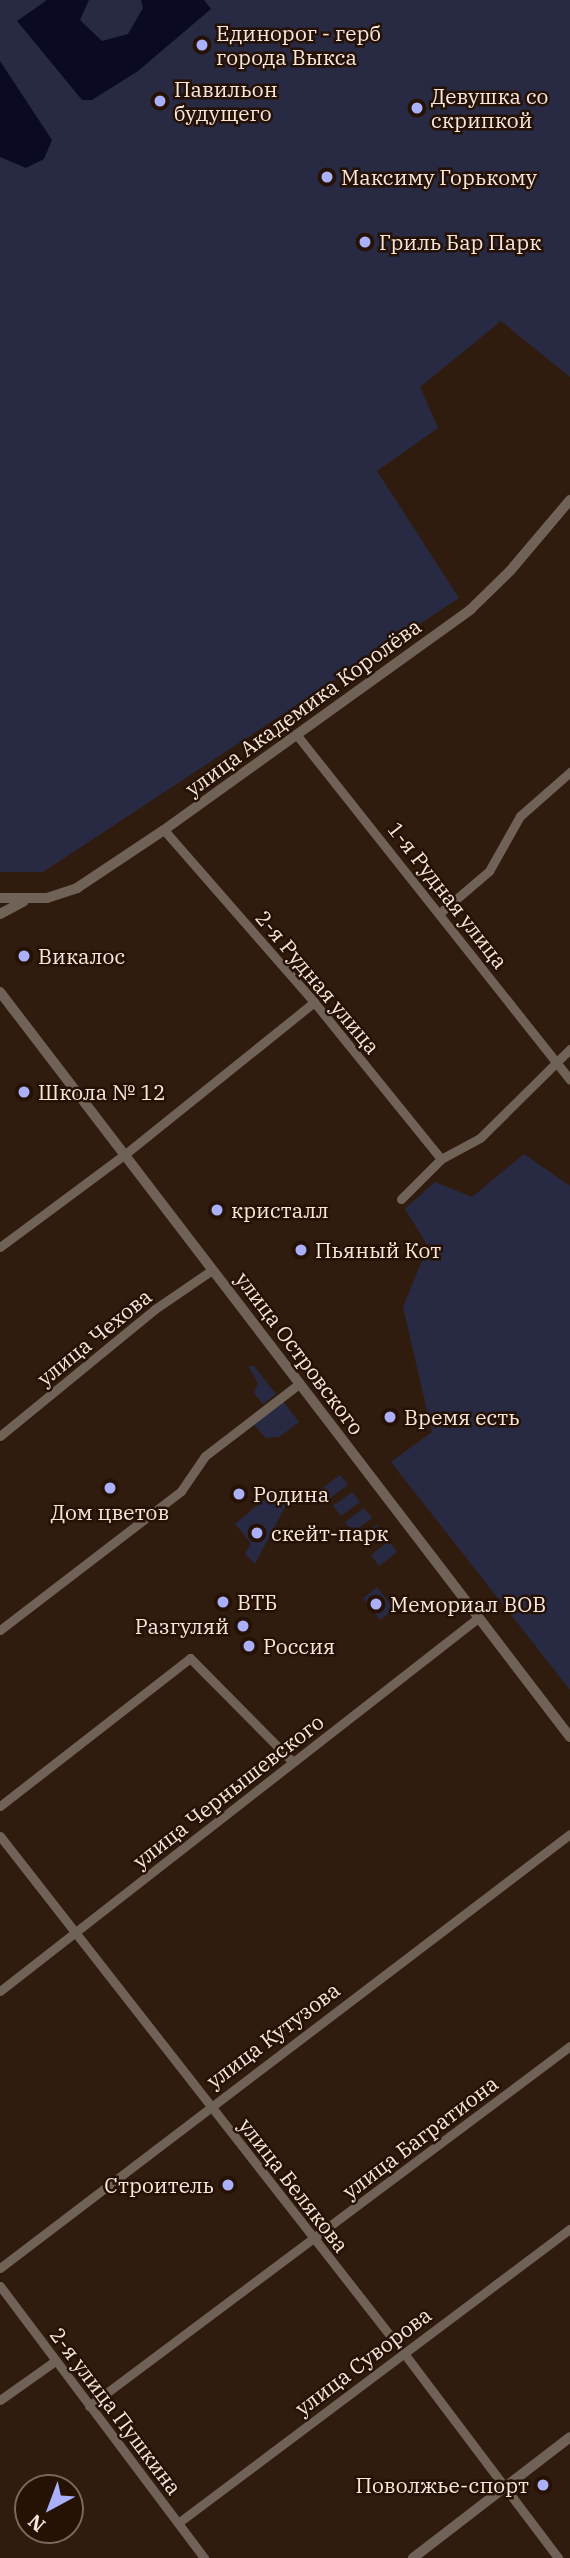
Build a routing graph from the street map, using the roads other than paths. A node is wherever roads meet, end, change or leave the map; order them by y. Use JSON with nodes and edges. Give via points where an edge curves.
{"nodes":[{"id":1,"x":570,"y":500,"type":"edge"},
{"id":2,"x":296,"y":734,"type":"junction"},
{"id":3,"x":570,"y":772,"type":"edge"},
{"id":4,"x":164,"y":830,"type":"junction"},
{"id":5,"x":0,"y":898,"type":"edge"},
{"id":6,"x":27,"y":900,"type":"junction"},
{"id":7,"x":441,"y":912,"type":"junction"},
{"id":8,"x":0,"y":914,"type":"edge"},
{"id":9,"x":0,"y":992,"type":"edge"},
{"id":10,"x":314,"y":1002,"type":"junction"},
{"id":11,"x":570,"y":1049,"type":"edge"},
{"id":12,"x":557,"y":1062,"type":"junction"},
{"id":13,"x":570,"y":1080,"type":"edge"},
{"id":14,"x":124,"y":1155,"type":"junction"},
{"id":15,"x":441,"y":1159,"type":"junction"},
{"id":16,"x":401,"y":1199,"type":"dead end"},
{"id":17,"x":0,"y":1247,"type":"edge"},
{"id":18,"x":212,"y":1270,"type":"junction"},
{"id":19,"x":299,"y":1384,"type":"junction"},
{"id":20,"x":0,"y":1436,"type":"edge"},
{"id":21,"x":478,"y":1618,"type":"junction"},
{"id":22,"x":0,"y":1630,"type":"edge"},
{"id":23,"x":570,"y":1737,"type":"edge"},
{"id":24,"x":292,"y":1761,"type":"junction"},
{"id":25,"x":0,"y":1806,"type":"edge"},
{"id":26,"x":570,"y":1834,"type":"edge"},
{"id":27,"x":0,"y":1836,"type":"edge"},
{"id":28,"x":75,"y":1934,"type":"junction"},
{"id":29,"x":0,"y":1991,"type":"edge"},
{"id":30,"x":570,"y":2046,"type":"edge"},
{"id":31,"x":209,"y":2106,"type":"junction"},
{"id":32,"x":570,"y":2229,"type":"edge"},
{"id":33,"x":313,"y":2240,"type":"junction"},
{"id":34,"x":0,"y":2268,"type":"edge"},
{"id":35,"x":0,"y":2286,"type":"edge"},
{"id":36,"x":403,"y":2352,"type":"junction"},
{"id":37,"x":55,"y":2361,"type":"junction"},
{"id":38,"x":0,"y":2400,"type":"edge"},
{"id":39,"x":89,"y":2406,"type":"junction"},
{"id":40,"x":570,"y":2437,"type":"edge"},
{"id":41,"x":506,"y":2486,"type":"junction"},
{"id":42,"x":178,"y":2523,"type":"junction"},
{"id":43,"x":204,"y":2558,"type":"edge"},
{"id":44,"x":413,"y":2558,"type":"edge"},
{"id":45,"x":558,"y":2558,"type":"edge"}],
"edges":[{"from":1,"to":2,"type":"street","name":"улица Академика Королёва","via":[[471,609]]},
{"from":2,"to":4,"type":"street","name":"улица Академика Королёва"},
{"from":2,"to":7,"type":"street","name":"1-я Рудная улица"},
{"from":3,"to":7,"type":"street","via":[[520,816],[489,871]]},
{"from":4,"to":6,"type":"street","name":"улица Академика Королёва","via":[[77,888]]},
{"from":4,"to":10,"type":"street","name":"2-я Рудная улица"},
{"from":5,"to":6,"type":"street"},
{"from":6,"to":8,"type":"street"},
{"from":7,"to":12,"type":"street","name":"1-я Рудная улица"},
{"from":9,"to":14,"type":"street","name":"улица Островского"},
{"from":10,"to":14,"type":"street"},
{"from":10,"to":15,"type":"street","name":"2-я Рудная улица"},
{"from":11,"to":12,"type":"street"},
{"from":12,"to":13,"type":"street","name":"1-я Рудная улица"},
{"from":12,"to":15,"type":"street","via":[[480,1138]]},
{"from":14,"to":17,"type":"street"},
{"from":14,"to":18,"type":"street","name":"улица Островского"},
{"from":15,"to":16,"type":"street"},
{"from":18,"to":19,"type":"street","name":"улица Островского"},
{"from":18,"to":20,"type":"street","name":"улица Чехова","via":[[155,1309]]},
{"from":19,"to":21,"type":"street","name":"улица Островского"},
{"from":19,"to":22,"type":"street","via":[[205,1456],[181,1491]]},
{"from":21,"to":23,"type":"street","name":"улица Островского"},
{"from":21,"to":24,"type":"street","name":"улица Чернышевского"},
{"from":24,"to":25,"type":"street","via":[[190,1658]]},
{"from":24,"to":28,"type":"street","name":"улица Чернышевского"},
{"from":26,"to":31,"type":"street","name":"улица Кутузова"},
{"from":27,"to":28,"type":"street","name":"улица Белякова"},
{"from":28,"to":29,"type":"street","name":"улица Чернышевского"},
{"from":28,"to":31,"type":"street","name":"улица Белякова"},
{"from":30,"to":33,"type":"street","name":"улица Багратиона"},
{"from":31,"to":33,"type":"street","name":"улица Белякова"},
{"from":31,"to":34,"type":"street","name":"улица Кутузова"},
{"from":32,"to":36,"type":"street","name":"улица Суворова"},
{"from":33,"to":36,"type":"street","name":"улица Белякова"},
{"from":33,"to":39,"type":"street","name":"улица Багратиона"},
{"from":35,"to":37,"type":"street","name":"2-я улица Пушкина"},
{"from":36,"to":41,"type":"street","name":"улица Белякова"},
{"from":36,"to":42,"type":"street","name":"улица Суворова"},
{"from":37,"to":38,"type":"street"},
{"from":37,"to":39,"type":"street","name":"2-я улица Пушкина"},
{"from":39,"to":42,"type":"street","name":"2-я улица Пушкина"},
{"from":40,"to":41,"type":"street"},
{"from":41,"to":44,"type":"street"},
{"from":41,"to":45,"type":"street","name":"улица Белякова"},
{"from":42,"to":43,"type":"street","name":"2-я улица Пушкина"}]}
